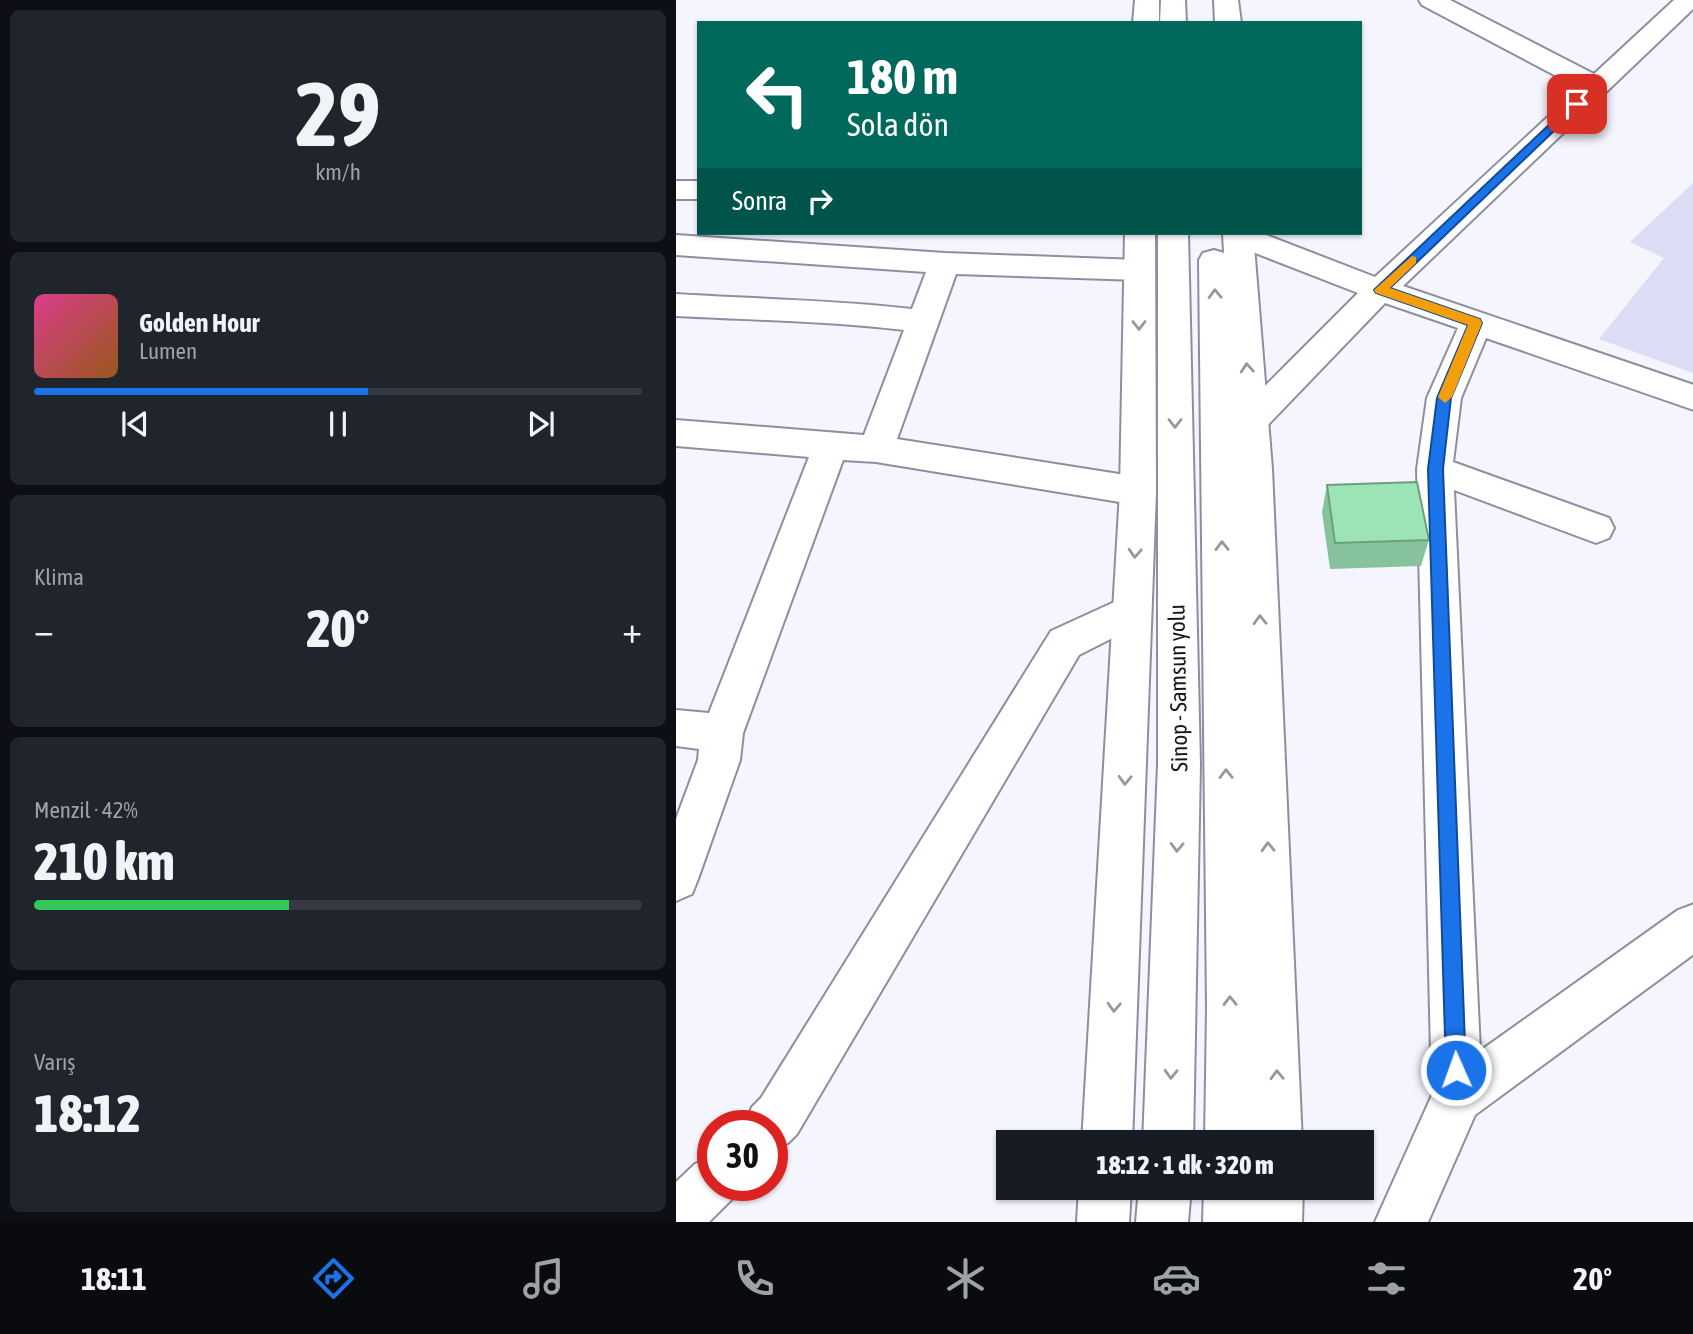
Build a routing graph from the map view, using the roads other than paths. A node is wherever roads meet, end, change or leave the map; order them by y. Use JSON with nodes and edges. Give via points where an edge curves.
{"nodes":[{"id":1,"x":1147,"y":0,"type":"edge"},
{"id":2,"x":1173,"y":0,"type":"edge"},
{"id":3,"x":1205,"y":0,"type":"edge"},
{"id":4,"x":1227,"y":0,"type":"edge"},
{"id":5,"x":1431,"y":0,"type":"edge"},
{"id":6,"x":1679,"y":2,"type":"edge"},
{"id":7,"x":1146,"y":21,"type":"edge"},
{"id":8,"x":1173,"y":21,"type":"edge"},
{"id":9,"x":1206,"y":21,"type":"edge"},
{"id":10,"x":1228,"y":21,"type":"edge"},
{"id":11,"x":1596,"y":86,"type":"junction"},
{"id":12,"x":676,"y":190,"type":"edge"},
{"id":13,"x":697,"y":190,"type":"edge"},
{"id":14,"x":1174,"y":235,"type":"edge"},
{"id":15,"x":1230,"y":235,"type":"edge"},
{"id":16,"x":1230,"y":235,"type":"edge"},
{"id":17,"x":1235,"y":235,"type":"edge"},
{"id":18,"x":676,"y":245,"type":"edge"},
{"id":19,"x":1139,"y":252,"type":"edge"},
{"id":20,"x":945,"y":263,"type":"junction"},
{"id":21,"x":1380,"y":290,"type":"junction"},
{"id":22,"x":676,"y":305,"type":"edge"},
{"id":23,"x":923,"y":321,"type":"junction"},
{"id":24,"x":1476,"y":323,"type":"junction"},
{"id":25,"x":1693,"y":398,"type":"edge"},
{"id":26,"x":1251,"y":421,"type":"junction"},
{"id":27,"x":676,"y":433,"type":"edge"},
{"id":28,"x":831,"y":445,"type":"junction"},
{"id":29,"x":876,"y":449,"type":"junction"},
{"id":30,"x":1435,"y":469,"type":"junction"},
{"id":31,"x":1138,"y":491,"type":"junction"},
{"id":32,"x":1596,"y":528,"type":"dead end"},
{"id":33,"x":1132,"y":610,"type":"junction"},
{"id":34,"x":676,"y":728,"type":"edge"},
{"id":35,"x":722,"y":733,"type":"junction"},
{"id":36,"x":676,"y":879,"type":"edge"},
{"id":37,"x":1693,"y":926,"type":"edge"},
{"id":38,"x":1457,"y":1097,"type":"junction"},
{"id":39,"x":783,"y":1110,"type":"edge"},
{"id":40,"x":1108,"y":1130,"type":"edge"},
{"id":41,"x":1168,"y":1130,"type":"edge"},
{"id":42,"x":1230,"y":1130,"type":"edge"},
{"id":43,"x":1277,"y":1130,"type":"edge"},
{"id":44,"x":697,"y":1198,"type":"edge"},
{"id":45,"x":1104,"y":1200,"type":"edge"},
{"id":46,"x":1164,"y":1200,"type":"edge"},
{"id":47,"x":1230,"y":1200,"type":"edge"},
{"id":48,"x":1277,"y":1200,"type":"edge"},
{"id":49,"x":677,"y":1219,"type":"edge"},
{"id":50,"x":1103,"y":1222,"type":"edge"},
{"id":51,"x":1162,"y":1222,"type":"edge"},
{"id":52,"x":1229,"y":1222,"type":"edge"},
{"id":53,"x":1276,"y":1222,"type":"edge"},
{"id":54,"x":1401,"y":1222,"type":"edge"}],
"edges":[{"from":1,"to":7,"type":"main road"},
{"from":2,"to":8,"type":"main road"},
{"from":3,"to":9,"type":"main road"},
{"from":4,"to":10,"type":"main road"},
{"from":5,"to":11,"type":"main road"},
{"from":6,"to":11,"type":"main road"},
{"from":11,"to":21,"type":"main road"},
{"from":12,"to":13,"type":"main road"},
{"from":14,"to":41,"type":"main road","name":"Sinop - Samsun yolu","one_way":true,"via":[[1179,764]]},
{"from":26,"to":15,"type":"main road","one_way":true},
{"from":42,"to":16,"type":"main road","name":"Sinop - Samsun yolu","one_way":true},
{"from":17,"to":21,"type":"main road"},
{"from":18,"to":20,"type":"main road"},
{"from":19,"to":20,"type":"main road"},
{"from":19,"to":31,"type":"main road","one_way":true},
{"from":20,"to":23,"type":"main road"},
{"from":21,"to":24,"type":"main road"},
{"from":21,"to":26,"type":"main road"},
{"from":22,"to":23,"type":"main road","via":[[837,311]]},
{"from":23,"to":29,"type":"main road"},
{"from":24,"to":25,"type":"main road"},
{"from":24,"to":30,"type":"main road","via":[[1444,398]]},
{"from":43,"to":26,"type":"main road","one_way":true},
{"from":27,"to":28,"type":"main road"},
{"from":28,"to":29,"type":"main road"},
{"from":28,"to":35,"type":"main road"},
{"from":29,"to":31,"type":"main road"},
{"from":30,"to":32,"type":"main road"},
{"from":30,"to":38,"type":"main road"},
{"from":31,"to":33,"type":"main road","one_way":true},
{"from":33,"to":39,"type":"main road","via":[[1065,643]]},
{"from":33,"to":40,"type":"main road","one_way":true},
{"from":34,"to":35,"type":"main road"},
{"from":35,"to":36,"type":"main road","via":[[719,760]]},
{"from":37,"to":38,"type":"main road"},
{"from":38,"to":54,"type":"main road"},
{"from":44,"to":49,"type":"main road"},
{"from":45,"to":50,"type":"main road"},
{"from":46,"to":51,"type":"main road"},
{"from":47,"to":52,"type":"main road"},
{"from":48,"to":53,"type":"main road"}]}
